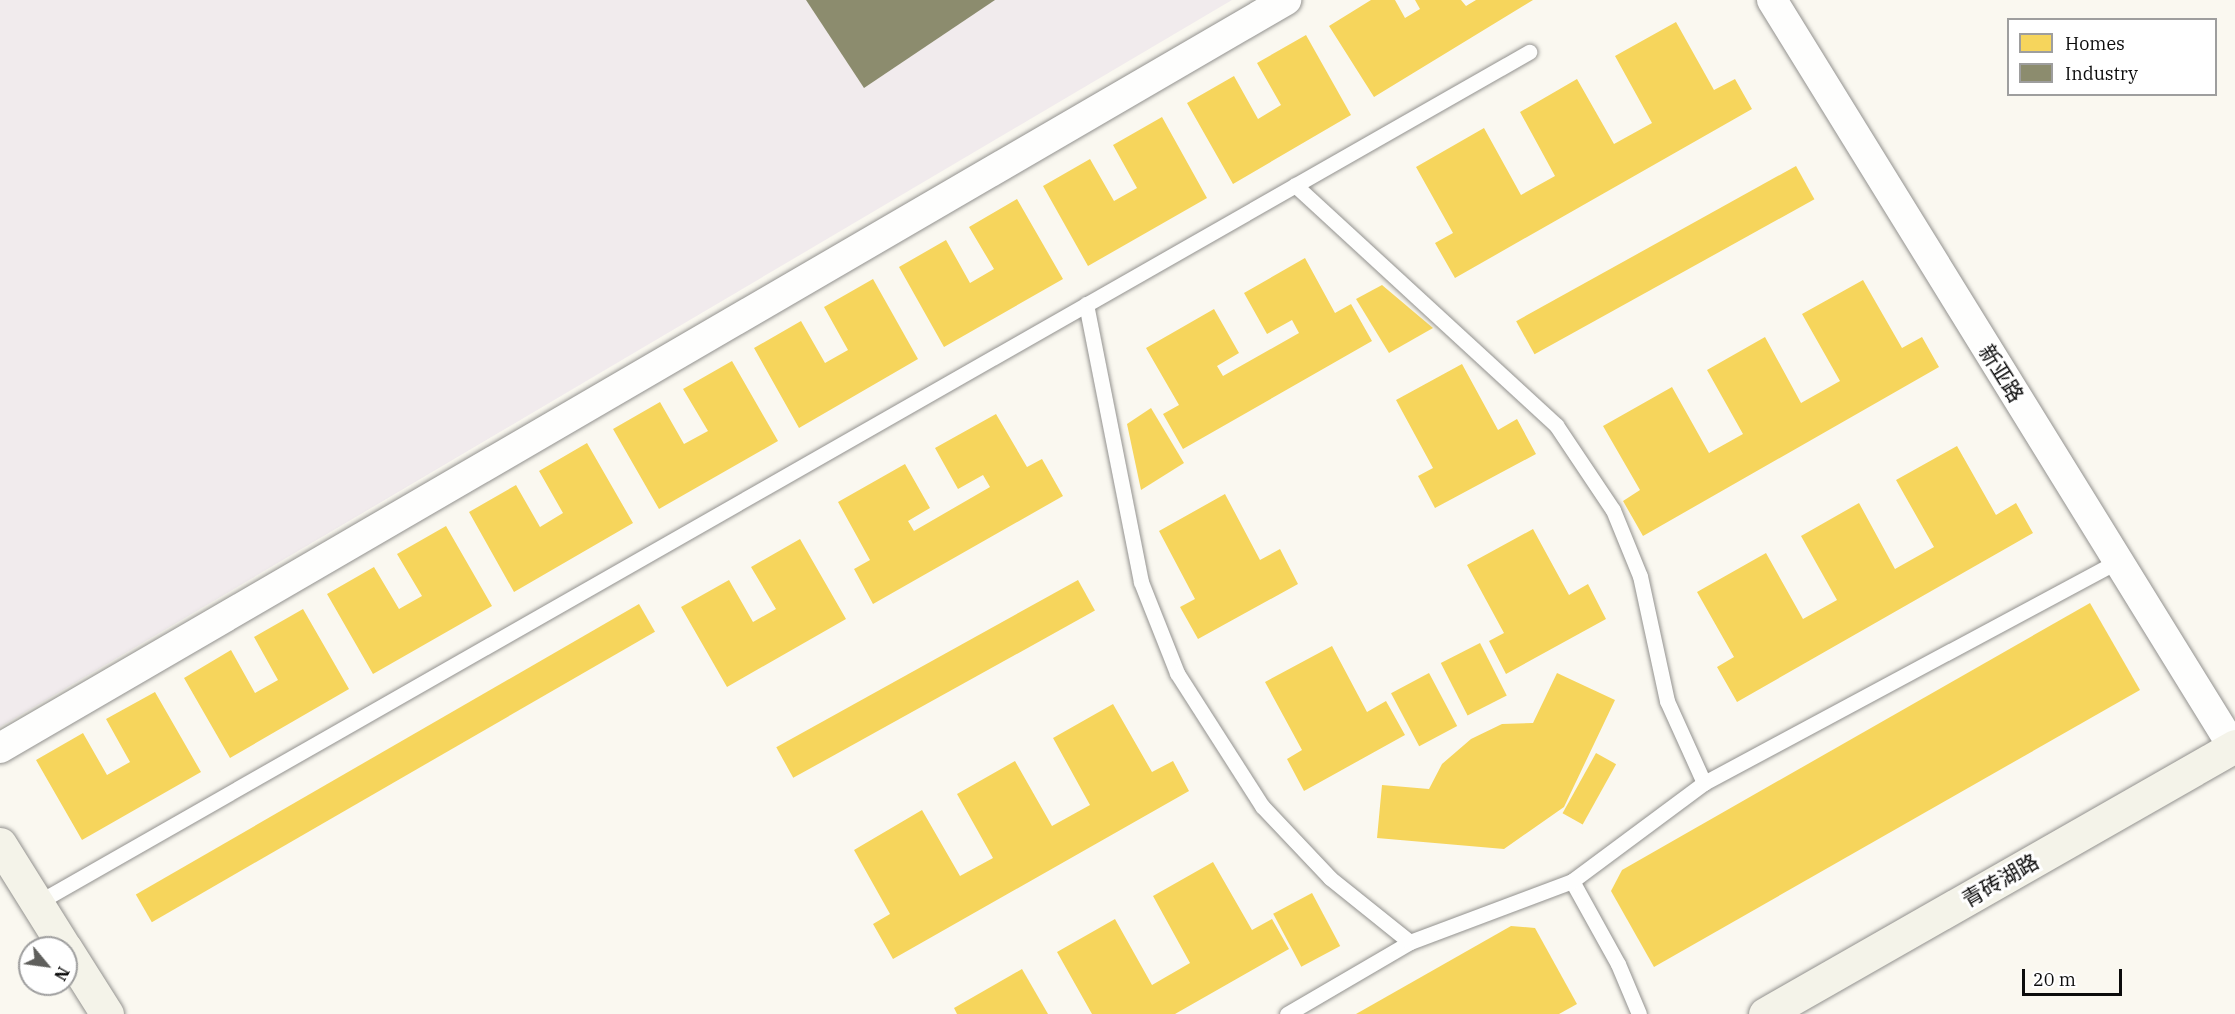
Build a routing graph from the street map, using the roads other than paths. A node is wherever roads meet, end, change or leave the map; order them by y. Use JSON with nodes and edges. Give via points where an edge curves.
{"nodes":[{"id":1,"x":1286,"y":0,"type":"edge"},
{"id":2,"x":1772,"y":0,"type":"edge"},
{"id":3,"x":1529,"y":52,"type":"dead end"},
{"id":4,"x":1295,"y":185,"type":"junction"},
{"id":5,"x":1086,"y":304,"type":"junction"},
{"id":6,"x":2118,"y":561,"type":"junction"},
{"id":7,"x":2234,"y":746,"type":"edge"},
{"id":8,"x":0,"y":748,"type":"edge"},
{"id":9,"x":1704,"y":783,"type":"junction"},
{"id":10,"x":0,"y":844,"type":"edge"},
{"id":11,"x":1572,"y":881,"type":"junction"},
{"id":12,"x":37,"y":903,"type":"junction"},
{"id":13,"x":58,"y":936,"type":"edge"},
{"id":14,"x":1410,"y":942,"type":"junction"},
{"id":15,"x":78,"y":968,"type":"edge"},
{"id":16,"x":107,"y":1014,"type":"edge"},
{"id":17,"x":1287,"y":1014,"type":"edge"},
{"id":18,"x":1639,"y":1014,"type":"edge"},
{"id":19,"x":1765,"y":1014,"type":"edge"}],
"edges":[{"from":1,"to":8,"type":"street"},
{"from":2,"to":6,"type":"street","name":"新亚路"},
{"from":3,"to":4,"type":"lane"},
{"from":4,"to":5,"type":"lane"},
{"from":4,"to":9,"type":"lane","via":[[1556,425],[1613,510],[1640,576],[1667,701]]},
{"from":5,"to":12,"type":"lane"},
{"from":5,"to":14,"type":"lane","via":[[1141,582],[1177,673],[1262,806],[1330,878]]},
{"from":6,"to":7,"type":"street","name":"新亚路"},
{"from":6,"to":9,"type":"lane"},
{"from":7,"to":19,"type":"street","name":"青砖湖路"},
{"from":9,"to":11,"type":"lane"},
{"from":10,"to":12,"type":"street"},
{"from":11,"to":14,"type":"lane"},
{"from":11,"to":18,"type":"lane","via":[[1618,964]]},
{"from":12,"to":13,"type":"street"},
{"from":14,"to":17,"type":"lane"},
{"from":15,"to":16,"type":"street"}]}
